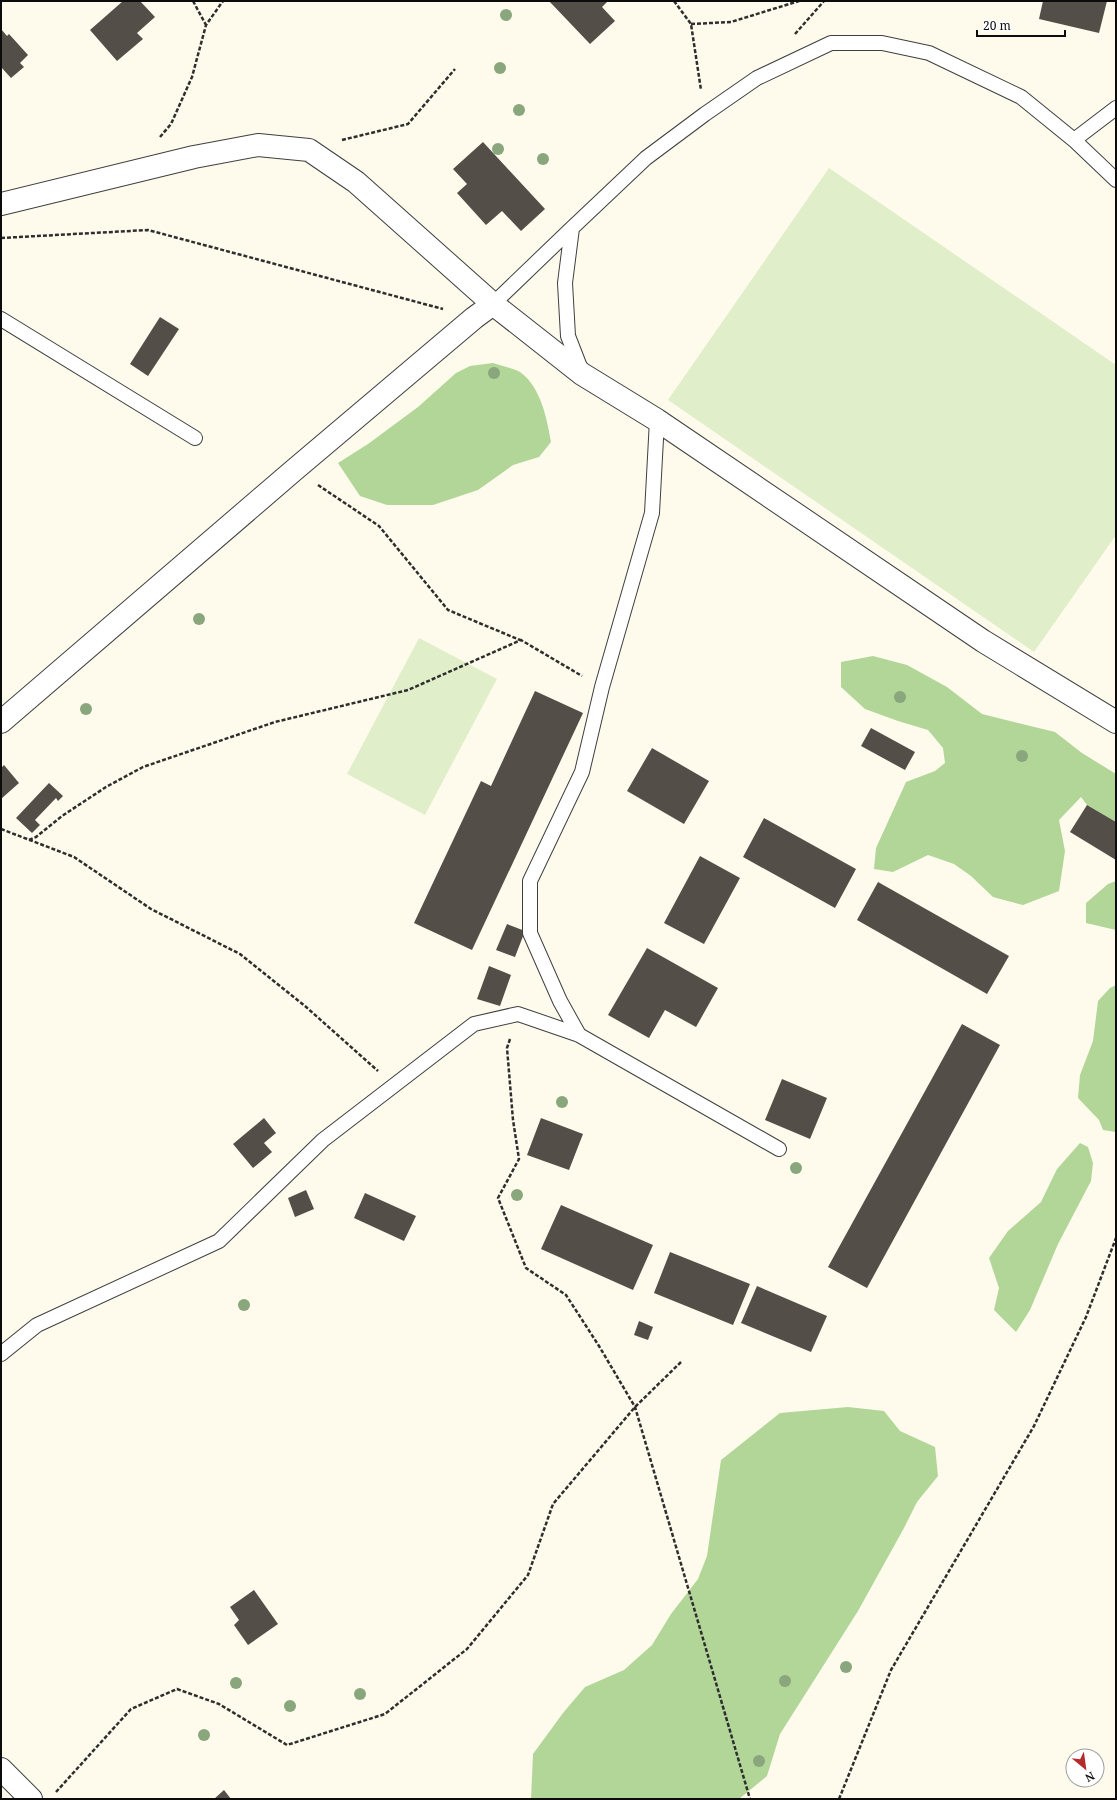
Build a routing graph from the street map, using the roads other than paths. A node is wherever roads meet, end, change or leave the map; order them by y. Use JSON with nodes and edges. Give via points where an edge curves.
{"nodes":[{"id":1,"x":1116,"y":108,"type":"edge"},
{"id":2,"x":1074,"y":140,"type":"junction"},
{"id":3,"x":1116,"y":180,"type":"edge"},
{"id":4,"x":1,"y":204,"type":"edge"},
{"id":5,"x":572,"y":228,"type":"junction"},
{"id":6,"x":493,"y":304,"type":"junction"},
{"id":7,"x":1,"y":319,"type":"edge"},
{"id":8,"x":582,"y":374,"type":"junction"},
{"id":9,"x":657,"y":420,"type":"junction"},
{"id":10,"x":195,"y":438,"type":"dead end"},
{"id":11,"x":1,"y":722,"type":"edge"},
{"id":12,"x":1116,"y":722,"type":"edge"},
{"id":13,"x":579,"y":1035,"type":"junction"},
{"id":14,"x":779,"y":1150,"type":"dead end"},
{"id":15,"x":1,"y":1354,"type":"edge"},
{"id":16,"x":1,"y":1769,"type":"edge"},
{"id":17,"x":31,"y":1799,"type":"edge"}],
"edges":[{"from":1,"to":2,"type":"lane"},
{"from":2,"to":3,"type":"lane"},
{"from":2,"to":5,"type":"lane","via":[[1021,97],[928,53],[882,43],[831,43],[757,78],[705,114],[646,158]]},
{"from":4,"to":6,"type":"street","via":[[208,154],[258,146],[309,150],[356,182]]},
{"from":5,"to":6,"type":"lane"},
{"from":5,"to":8,"type":"lane","via":[[565,282],[568,336]]},
{"from":6,"to":8,"type":"street"},
{"from":6,"to":11,"type":"street","via":[[293,471]]},
{"from":7,"to":10,"type":"lane"},
{"from":8,"to":9,"type":"street"},
{"from":9,"to":12,"type":"street","via":[[983,641]]},
{"from":9,"to":13,"type":"lane","via":[[652,513],[602,687],[582,772],[530,881],[530,932],[560,1001]]},
{"from":13,"to":14,"type":"lane"},
{"from":13,"to":15,"type":"lane","via":[[518,1014],[474,1024],[323,1140],[219,1241],[37,1325]]},
{"from":16,"to":17,"type":"street"}]}
